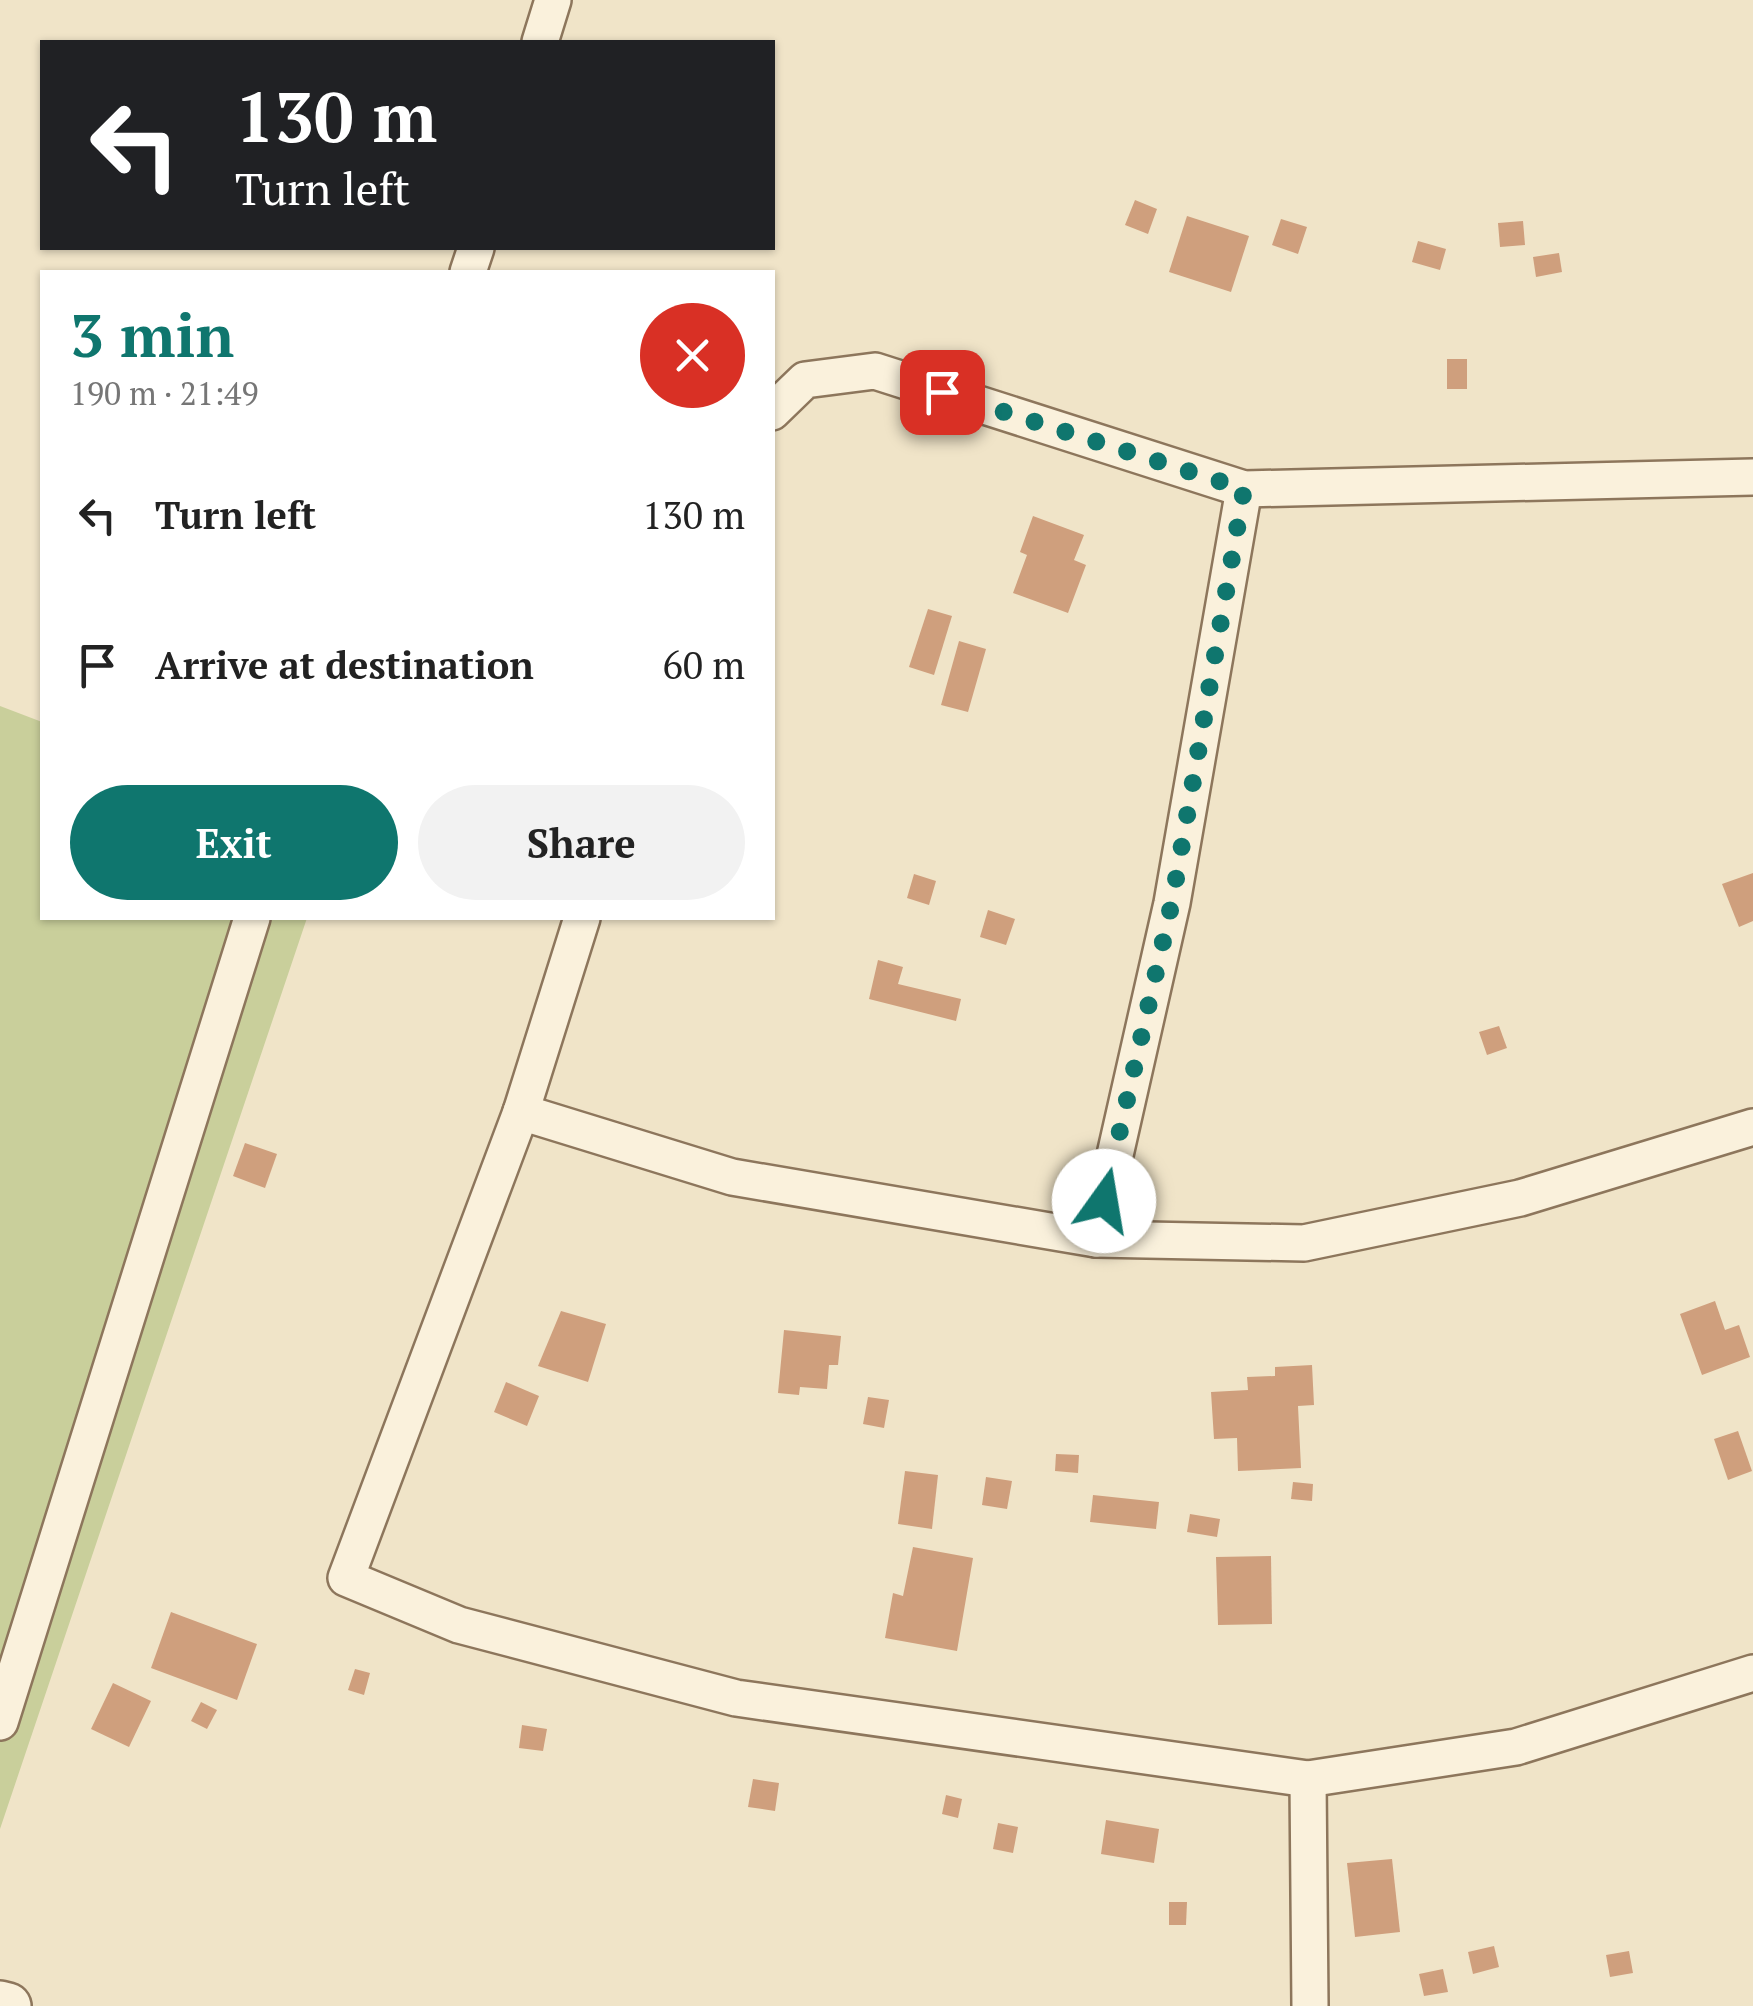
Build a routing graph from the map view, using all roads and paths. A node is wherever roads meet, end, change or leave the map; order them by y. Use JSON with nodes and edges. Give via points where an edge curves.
{"nodes":[{"id":1,"x":553,"y":0,"type":"edge"},
{"id":2,"x":541,"y":40,"type":"edge"},
{"id":3,"x":775,"y":409,"type":"edge"},
{"id":4,"x":1753,"y":476,"type":"edge"},
{"id":5,"x":1244,"y":489,"type":"junction"},
{"id":6,"x":251,"y":920,"type":"edge"},
{"id":7,"x":581,"y":920,"type":"edge"},
{"id":8,"x":522,"y":1112,"type":"junction"},
{"id":9,"x":1753,"y":1126,"type":"edge"},
{"id":10,"x":1096,"y":1239,"type":"junction"},
{"id":11,"x":1753,"y":1672,"type":"edge"},
{"id":12,"x":0,"y":1722,"type":"edge"},
{"id":13,"x":1308,"y":1779,"type":"junction"},
{"id":14,"x":0,"y":2004,"type":"edge"},
{"id":15,"x":8,"y":2006,"type":"edge"},
{"id":16,"x":1310,"y":2006,"type":"edge"}],
"edges":[{"from":1,"to":2,"type":"street"},
{"from":3,"to":5,"type":"street","via":[[804,380],[874,370]]},
{"from":4,"to":5,"type":"street"},
{"from":5,"to":10,"type":"street","via":[[1172,902]]},
{"from":6,"to":12,"type":"street"},
{"from":7,"to":8,"type":"street"},
{"from":8,"to":10,"type":"street","via":[[732,1177]]},
{"from":8,"to":13,"type":"street","via":[[346,1578],[459,1625],[736,1698]]},
{"from":9,"to":10,"type":"street","via":[[1520,1198],[1304,1243]]},
{"from":11,"to":13,"type":"street","via":[[1516,1747]]},
{"from":13,"to":16,"type":"street"},
{"from":14,"to":15,"type":"street"}]}
